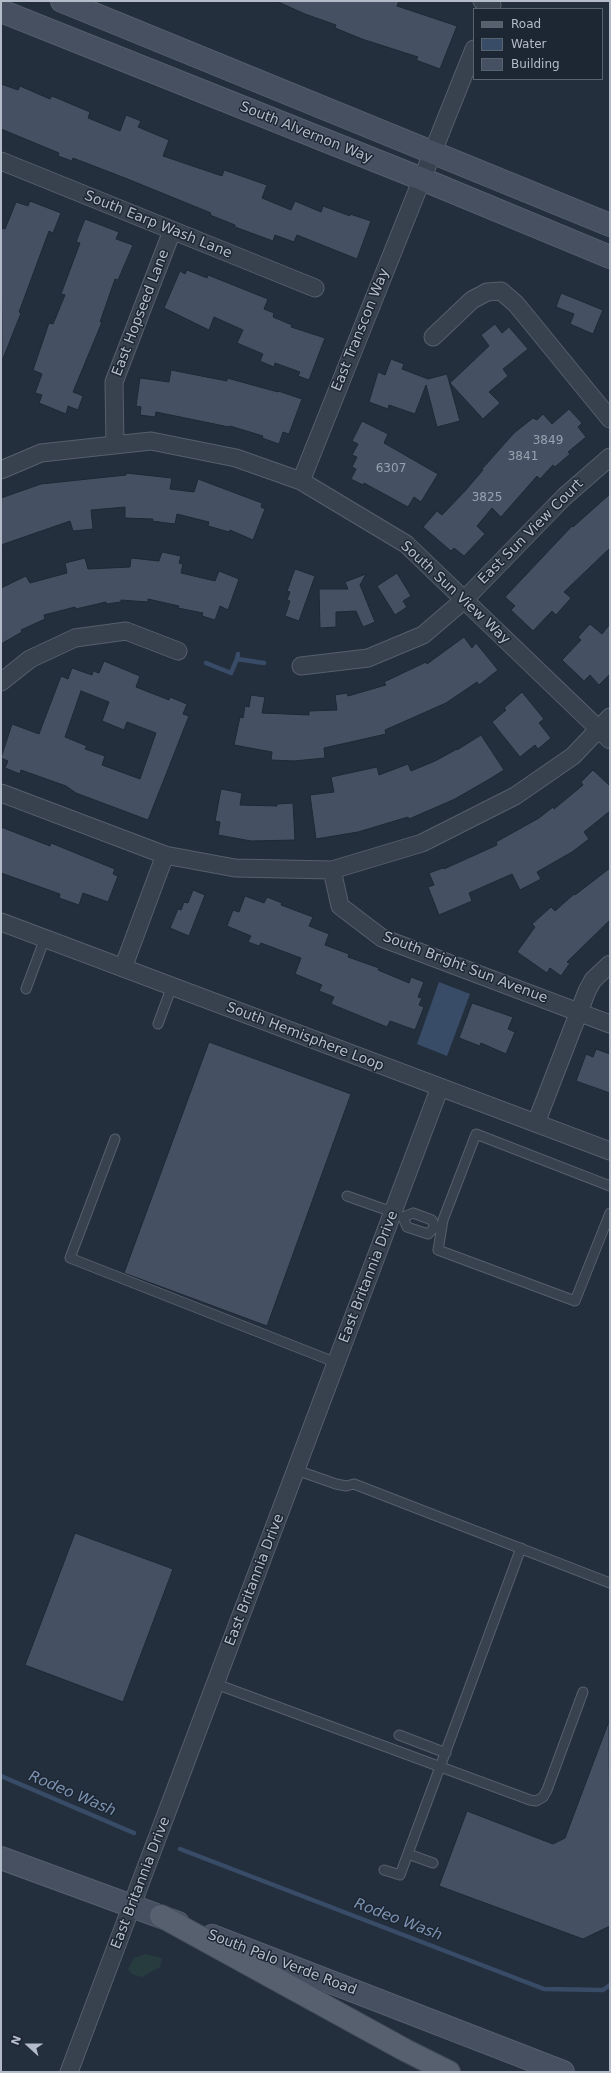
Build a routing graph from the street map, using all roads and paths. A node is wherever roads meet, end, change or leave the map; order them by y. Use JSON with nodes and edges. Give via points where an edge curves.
{"nodes":[{"id":1,"x":69,"y":3,"type":"edge"},
{"id":2,"x":1,"y":11,"type":"edge"},
{"id":3,"x":473,"y":52,"type":"edge"},
{"id":4,"x":433,"y":153,"type":"junction"},
{"id":5,"x":1,"y":161,"type":"edge"},
{"id":6,"x":422,"y":179,"type":"junction"},
{"id":7,"x":610,"y":225,"type":"edge"},
{"id":8,"x":172,"y":231,"type":"junction"},
{"id":9,"x":610,"y":257,"type":"edge"},
{"id":10,"x":315,"y":288,"type":"dead end"},
{"id":11,"x":434,"y":337,"type":"dead end"},
{"id":12,"x":610,"y":419,"type":"edge"},
{"id":13,"x":115,"y":445,"type":"junction"},
{"id":14,"x":610,"y":457,"type":"edge"},
{"id":15,"x":1,"y":470,"type":"edge"},
{"id":16,"x":301,"y":480,"type":"junction"},
{"id":17,"x":464,"y":600,"type":"junction"},
{"id":18,"x":178,"y":651,"type":"dead end"},
{"id":19,"x":301,"y":666,"type":"dead end"},
{"id":20,"x":1,"y":682,"type":"edge"},
{"id":21,"x":606,"y":729,"type":"edge"},
{"id":22,"x":1,"y":794,"type":"edge"},
{"id":23,"x":166,"y":855,"type":"junction"},
{"id":24,"x":332,"y":870,"type":"junction"},
{"id":25,"x":1,"y":922,"type":"edge"},
{"id":26,"x":45,"y":938,"type":"junction"},
{"id":27,"x":610,"y":964,"type":"edge"},
{"id":28,"x":123,"y":968,"type":"junction"},
{"id":29,"x":172,"y":986,"type":"junction"},
{"id":30,"x":26,"y":989,"type":"dead end"},
{"id":31,"x":579,"y":1012,"type":"junction"},
{"id":32,"x":158,"y":1024,"type":"dead end"},
{"id":33,"x":610,"y":1024,"type":"edge"},
{"id":34,"x":440,"y":1088,"type":"junction"},
{"id":35,"x":536,"y":1123,"type":"junction"},
{"id":36,"x":115,"y":1139,"type":"dead end"},
{"id":37,"x":610,"y":1151,"type":"edge"},
{"id":38,"x":610,"y":1186,"type":"edge"},
{"id":39,"x":347,"y":1196,"type":"dead end"},
{"id":40,"x":610,"y":1213,"type":"edge"},
{"id":41,"x":398,"y":1215,"type":"junction"},
{"id":42,"x":438,"y":1228,"type":"junction"},
{"id":43,"x":337,"y":1363,"type":"junction"},
{"id":44,"x":296,"y":1470,"type":"junction"},
{"id":45,"x":521,"y":1548,"type":"junction"},
{"id":46,"x":610,"y":1583,"type":"edge"},
{"id":47,"x":216,"y":1684,"type":"junction"},
{"id":48,"x":583,"y":1692,"type":"dead end"},
{"id":49,"x":399,"y":1735,"type":"dead end"},
{"id":50,"x":446,"y":1753,"type":"junction"},
{"id":51,"x":441,"y":1767,"type":"junction"},
{"id":52,"x":408,"y":1854,"type":"junction"},
{"id":53,"x":1,"y":1858,"type":"edge"},
{"id":54,"x":433,"y":1863,"type":"dead end"},
{"id":55,"x":384,"y":1870,"type":"dead end"},
{"id":56,"x":133,"y":1906,"type":"junction"},
{"id":57,"x":161,"y":1916,"type":"junction"},
{"id":58,"x":69,"y":2072,"type":"edge"},
{"id":59,"x":449,"y":2072,"type":"edge"},
{"id":60,"x":563,"y":2072,"type":"edge"}],
"edges":[{"from":1,"to":4,"type":"main road","name":"South Alvernon Way"},
{"from":2,"to":6,"type":"main road","name":"South Alvernon Way"},
{"from":3,"to":4,"type":"street","name":"East Transcon Way"},
{"from":4,"to":6,"type":"street","name":"East Transcon Way"},
{"from":4,"to":7,"type":"main road","name":"South Alvernon Way"},
{"from":5,"to":8,"type":"street","name":"South Earp Wash Lane"},
{"from":6,"to":9,"type":"main road","name":"South Alvernon Way"},
{"from":6,"to":16,"type":"street","name":"East Transcon Way"},
{"from":8,"to":10,"type":"street","name":"South Earp Wash Lane"},
{"from":8,"to":13,"type":"street","name":"East Hopseed Lane","via":[[114,382]]},
{"from":11,"to":12,"type":"street","via":[[472,300],[487,292],[500,291],[516,304]]},
{"from":13,"to":15,"type":"street","name":"South Sun View Way","via":[[41,453]]},
{"from":13,"to":16,"type":"street","name":"South Sun View Way","via":[[151,441],[236,458]]},
{"from":14,"to":17,"type":"street","name":"East Sun View Court","via":[[564,497]]},
{"from":16,"to":17,"type":"street","name":"South Sun View Way","via":[[406,544]]},
{"from":17,"to":19,"type":"street","name":"East Sun View Court","via":[[423,635],[368,658]]},
{"from":17,"to":21,"type":"street","name":"South Sun View Way"},
{"from":18,"to":20,"type":"street","via":[[126,631],[75,638],[30,659]]},
{"from":21,"to":24,"type":"street","via":[[573,756],[515,796],[422,843]]},
{"from":22,"to":23,"type":"street"},
{"from":23,"to":24,"type":"street","via":[[235,868]]},
{"from":23,"to":28,"type":"street"},
{"from":24,"to":31,"type":"street","name":"South Bright Sun Avenue","via":[[340,906],[382,938]]},
{"from":25,"to":26,"type":"street","name":"South Hemisphere Loop"},
{"from":26,"to":28,"type":"street","name":"South Hemisphere Loop"},
{"from":26,"to":30,"type":"lane"},
{"from":27,"to":31,"type":"street","via":[[593,980]]},
{"from":28,"to":29,"type":"street","name":"South Hemisphere Loop"},
{"from":29,"to":32,"type":"lane"},
{"from":29,"to":34,"type":"street","name":"South Hemisphere Loop"},
{"from":31,"to":33,"type":"street","name":"South Bright Sun Avenue"},
{"from":31,"to":35,"type":"street"},
{"from":34,"to":35,"type":"street","name":"South Hemisphere Loop"},
{"from":34,"to":41,"type":"street","name":"East Britannia Drive"},
{"from":35,"to":37,"type":"street","name":"South Hemisphere Loop"},
{"from":36,"to":43,"type":"lane","via":[[70,1258]]},
{"from":38,"to":42,"type":"lane","via":[[476,1134]]},
{"from":39,"to":41,"type":"lane"},
{"from":40,"to":42,"type":"lane","via":[[575,1301],[438,1250]]},
{"from":41,"to":42,"type":"lane","via":[[413,1213],[432,1220]]},
{"from":41,"to":42,"type":"lane","via":[[407,1227],[421,1232],[428,1234]]},
{"from":41,"to":43,"type":"street","name":"East Britannia Drive"},
{"from":43,"to":44,"type":"street","name":"East Britannia Drive"},
{"from":44,"to":45,"type":"lane","via":[[336,1484],[354,1484]]},
{"from":44,"to":47,"type":"street","name":"East Britannia Drive"},
{"from":45,"to":46,"type":"lane"},
{"from":45,"to":50,"type":"lane"},
{"from":47,"to":51,"type":"lane"},
{"from":47,"to":56,"type":"street","name":"East Britannia Drive"},
{"from":48,"to":51,"type":"lane","via":[[547,1790],[543,1797],[536,1801]]},
{"from":49,"to":50,"type":"lane"},
{"from":50,"to":51,"type":"lane"},
{"from":51,"to":52,"type":"lane"},
{"from":52,"to":54,"type":"lane"},
{"from":52,"to":55,"type":"lane","via":[[400,1875]]},
{"from":53,"to":56,"type":"main road","name":"South Palo Verde Road"},
{"from":56,"to":57,"type":"main road","name":"South Palo Verde Road"},
{"from":56,"to":58,"type":"street","name":"East Britannia Drive"},
{"from":57,"to":59,"type":"main road"},
{"from":57,"to":60,"type":"main road","name":"South Palo Verde Road"}]}
